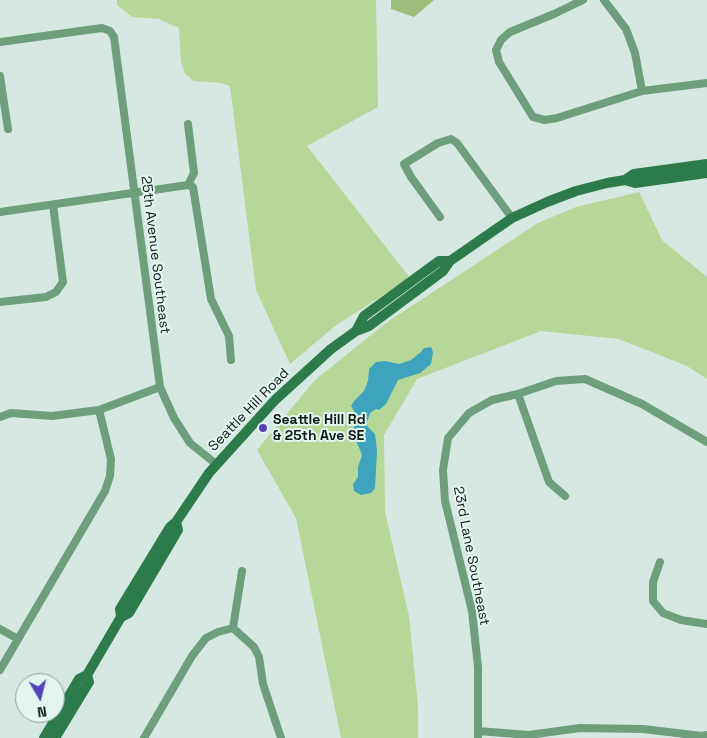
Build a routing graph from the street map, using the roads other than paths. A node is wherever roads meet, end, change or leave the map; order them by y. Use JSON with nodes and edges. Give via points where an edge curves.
{"nodes":[{"id":1,"x":584,"y":0,"type":"edge"},
{"id":2,"x":604,"y":0,"type":"edge"},
{"id":3,"x":0,"y":42,"type":"edge"},
{"id":4,"x":0,"y":76,"type":"edge"},
{"id":5,"x":707,"y":83,"type":"edge"},
{"id":6,"x":642,"y":91,"type":"junction"},
{"id":7,"x":188,"y":124,"type":"dead end"},
{"id":8,"x":8,"y":129,"type":"dead end"},
{"id":9,"x":707,"y":164,"type":"edge"},
{"id":10,"x":707,"y":173,"type":"edge"},
{"id":11,"x":625,"y":180,"type":"junction"},
{"id":12,"x":190,"y":186,"type":"junction"},
{"id":13,"x":134,"y":193,"type":"junction"},
{"id":14,"x":53,"y":205,"type":"junction"},
{"id":15,"x":0,"y":212,"type":"edge"},
{"id":16,"x":440,"y":217,"type":"dead end"},
{"id":17,"x":512,"y":218,"type":"junction"},
{"id":18,"x":0,"y":302,"type":"edge"},
{"id":19,"x":231,"y":360,"type":"dead end"},
{"id":20,"x":160,"y":387,"type":"junction"},
{"id":21,"x":518,"y":394,"type":"junction"},
{"id":22,"x":99,"y":410,"type":"junction"},
{"id":23,"x":0,"y":417,"type":"edge"},
{"id":24,"x":707,"y":442,"type":"edge"},
{"id":25,"x":216,"y":464,"type":"junction"},
{"id":26,"x":565,"y":496,"type":"dead end"},
{"id":27,"x":660,"y":562,"type":"dead end"},
{"id":28,"x":242,"y":571,"type":"dead end"},
{"id":29,"x":707,"y":624,"type":"edge"},
{"id":30,"x":234,"y":628,"type":"junction"},
{"id":31,"x":0,"y":629,"type":"edge"},
{"id":32,"x":18,"y":639,"type":"junction"},
{"id":33,"x":0,"y":670,"type":"edge"},
{"id":34,"x":87,"y":675,"type":"junction"},
{"id":35,"x":580,"y":728,"type":"junction"},
{"id":36,"x":478,"y":734,"type":"edge"},
{"id":37,"x":707,"y":735,"type":"edge"},
{"id":38,"x":44,"y":738,"type":"edge"},
{"id":39,"x":55,"y":738,"type":"edge"},
{"id":40,"x":144,"y":738,"type":"edge"},
{"id":41,"x":281,"y":738,"type":"edge"},
{"id":42,"x":580,"y":738,"type":"edge"}],
"edges":[{"from":1,"to":6,"type":"street","via":[[510,32],[496,50],[499,62],[533,117],[557,118]]},
{"from":2,"to":6,"type":"street","via":[[626,29],[635,53]]},
{"from":3,"to":13,"type":"street","name":"25th Avenue Southeast","via":[[102,28],[110,31],[114,37]]},
{"from":4,"to":8,"type":"street"},
{"from":5,"to":6,"type":"street"},
{"from":7,"to":12,"type":"street","via":[[194,173]]},
{"from":9,"to":11,"type":"main road","name":"Seattle Hill Road","via":[[634,174]]},
{"from":10,"to":11,"type":"main road","name":"Seattle Hill Road","via":[[635,183]]},
{"from":11,"to":17,"type":"main road","name":"Seattle Hill Road","via":[[576,191]]},
{"from":12,"to":13,"type":"street"},
{"from":12,"to":19,"type":"street","via":[[211,299],[230,336]]},
{"from":13,"to":14,"type":"street"},
{"from":13,"to":20,"type":"street","name":"25th Avenue Southeast"},
{"from":14,"to":15,"type":"street"},
{"from":14,"to":18,"type":"street","via":[[63,282],[56,292],[46,297]]},
{"from":16,"to":17,"type":"street","via":[[404,164],[438,143],[451,139]]},
{"from":17,"to":25,"type":"main road","name":"Seattle Hill Road","via":[[450,261],[443,271],[369,326],[330,349],[275,400]]},
{"from":20,"to":22,"type":"street"},
{"from":20,"to":25,"type":"street","name":"25th Avenue Southeast","via":[[190,443]]},
{"from":21,"to":24,"type":"street","via":[[556,381],[585,379],[642,404]]},
{"from":21,"to":26,"type":"street","via":[[549,482]]},
{"from":21,"to":36,"type":"street","name":"23rd Lane Southeast","via":[[492,400],[469,413],[448,438],[443,470],[445,501],[472,611],[478,667]]},
{"from":22,"to":23,"type":"street","via":[[52,416],[11,413]]},
{"from":22,"to":32,"type":"street","via":[[111,459],[110,476],[105,490]]},
{"from":25,"to":34,"type":"main road","name":"Seattle Hill Road","via":[[176,522],[178,530],[129,613],[121,617]]},
{"from":27,"to":29,"type":"street","via":[[653,582],[653,601],[663,614]]},
{"from":28,"to":30,"type":"street"},
{"from":30,"to":40,"type":"street","via":[[206,638]]},
{"from":30,"to":41,"type":"street","via":[[254,647]]},
{"from":31,"to":32,"type":"street"},
{"from":32,"to":33,"type":"street"},
{"from":34,"to":38,"type":"main road","name":"Seattle Hill Road","via":[[79,678]]},
{"from":34,"to":39,"type":"main road","name":"Seattle Hill Road","via":[[89,682]]},
{"from":35,"to":36,"type":"street","via":[[529,735]]},
{"from":35,"to":37,"type":"street","via":[[643,728]]},
{"from":35,"to":42,"type":"street"}]}
